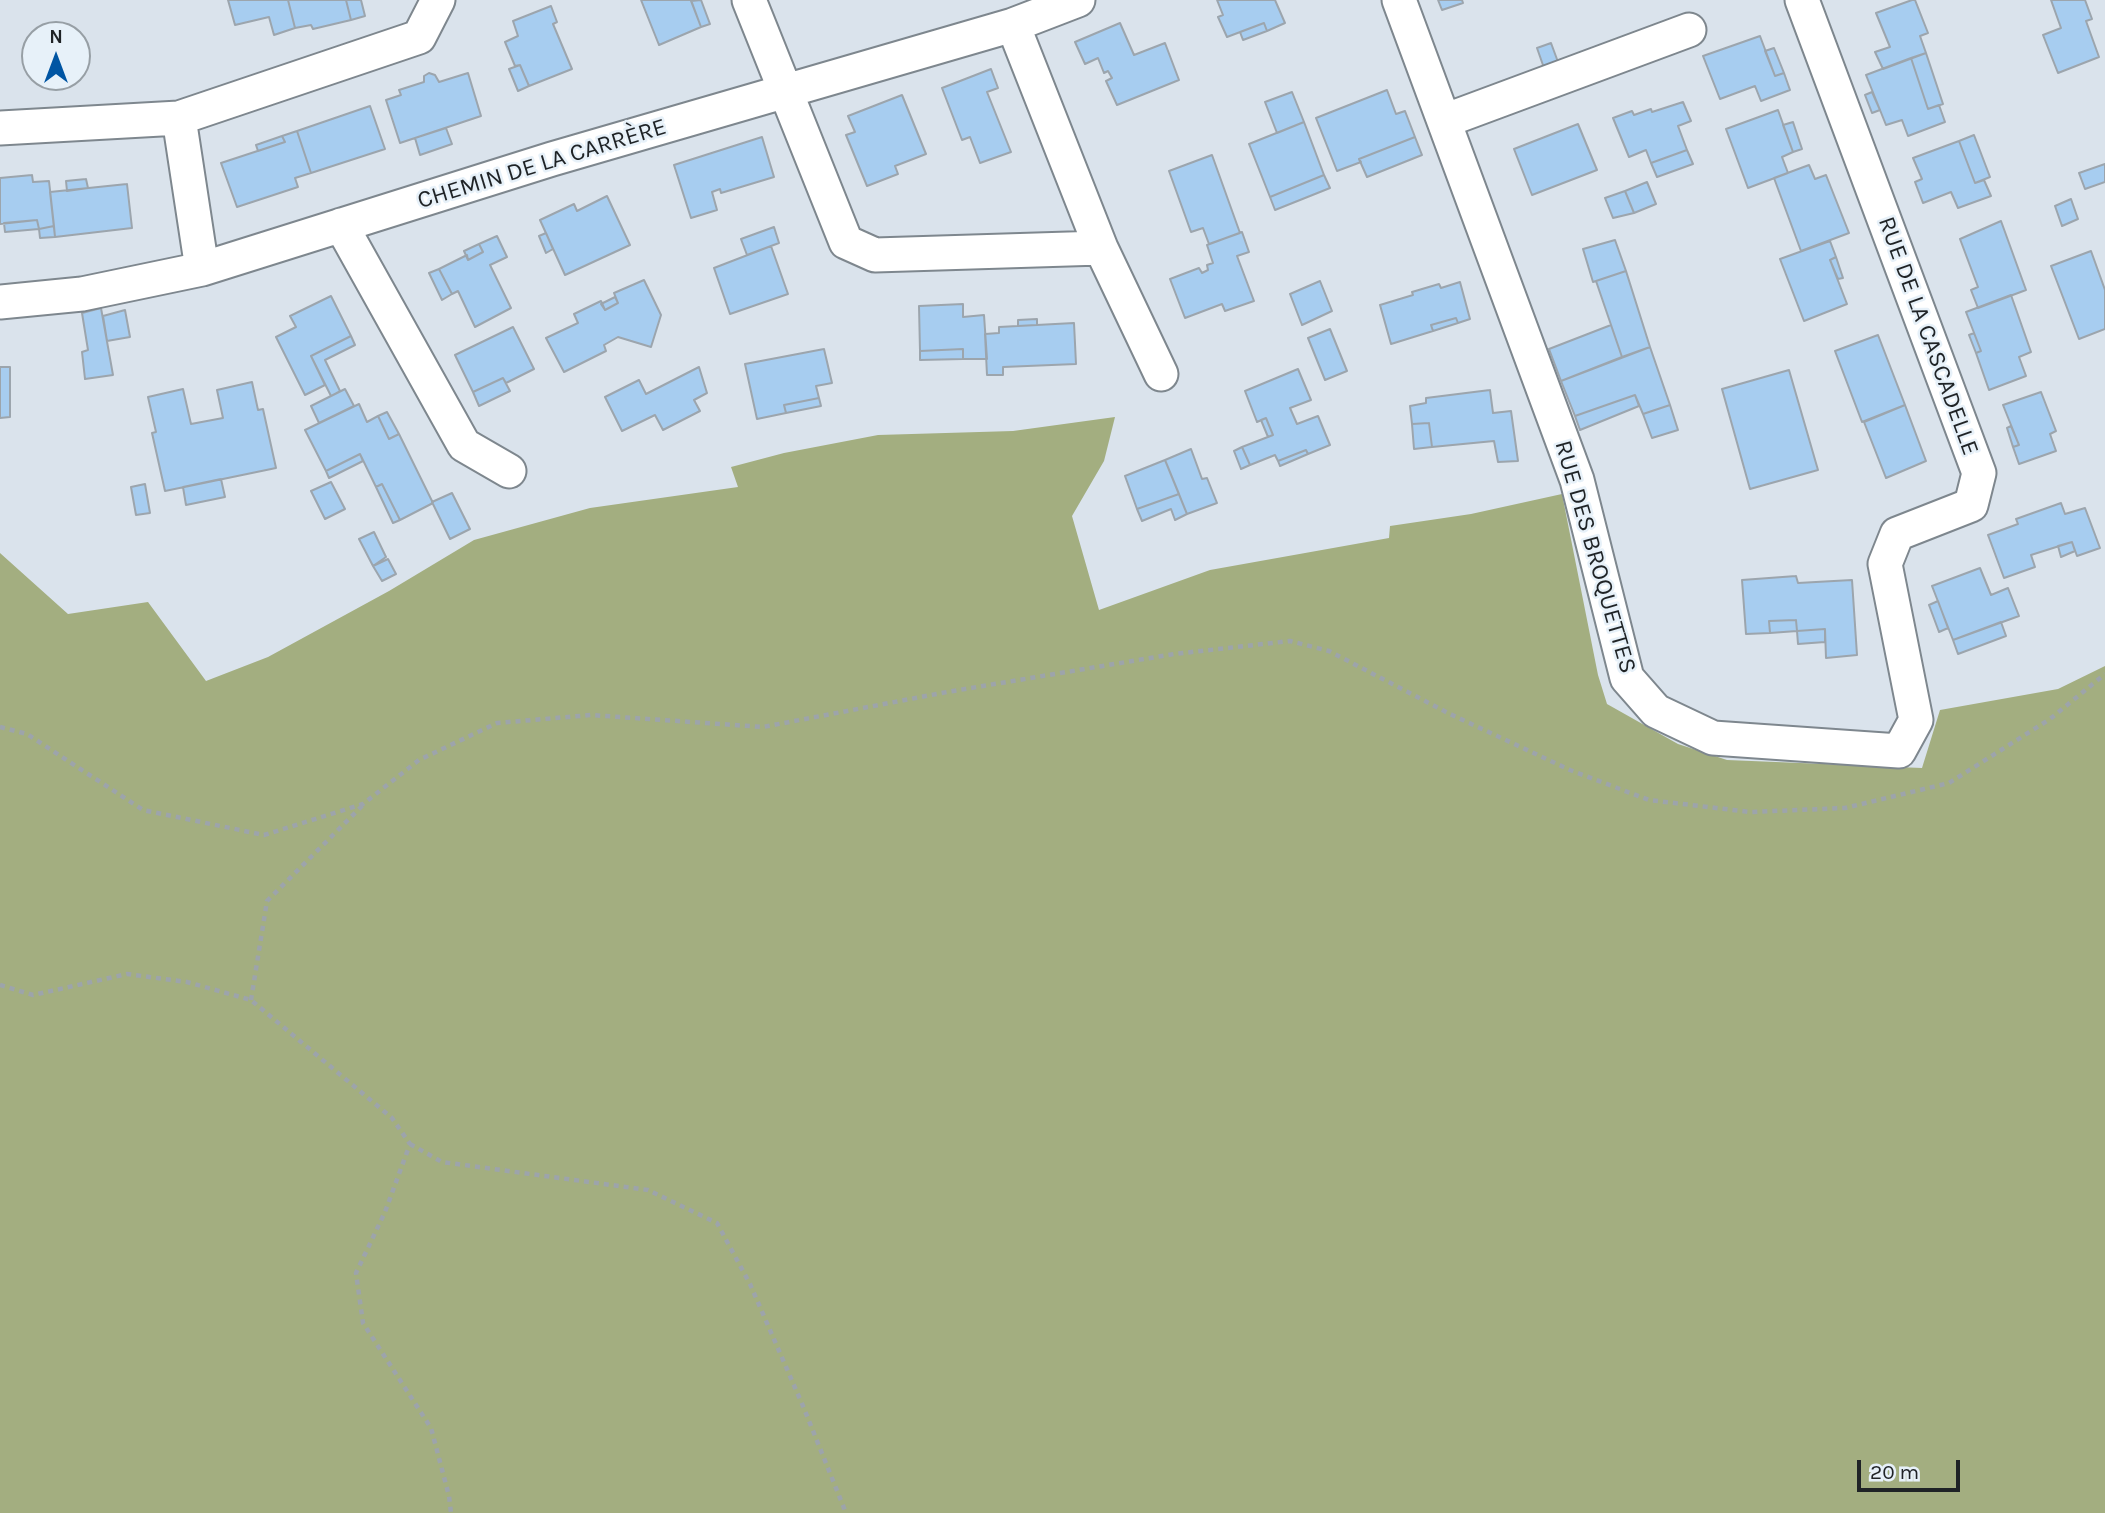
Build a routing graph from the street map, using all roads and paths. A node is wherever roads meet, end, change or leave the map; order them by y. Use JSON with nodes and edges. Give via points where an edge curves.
{"nodes":[{"id":1,"x":439,"y":0,"type":"edge"},
{"id":2,"x":749,"y":0,"type":"edge"},
{"id":3,"x":1078,"y":0,"type":"edge"},
{"id":4,"x":1399,"y":0,"type":"edge"},
{"id":5,"x":1802,"y":0,"type":"edge"},
{"id":6,"x":1013,"y":26,"type":"junction"},
{"id":7,"x":1689,"y":30,"type":"dead end"},
{"id":8,"x":785,"y":92,"type":"junction"},
{"id":9,"x":179,"y":118,"type":"junction"},
{"id":10,"x":1444,"y":121,"type":"junction"},
{"id":11,"x":0,"y":128,"type":"edge"},
{"id":12,"x":341,"y":225,"type":"junction"},
{"id":13,"x":1101,"y":248,"type":"junction"},
{"id":14,"x":202,"y":268,"type":"junction"},
{"id":15,"x":0,"y":302,"type":"edge"},
{"id":16,"x":1161,"y":374,"type":"dead end"},
{"id":17,"x":509,"y":471,"type":"dead end"},
{"id":18,"x":2105,"y":674,"type":"edge"},
{"id":19,"x":0,"y":727,"type":"edge"},
{"id":20,"x":1899,"y":751,"type":"joint"},
{"id":21,"x":363,"y":804,"type":"junction"},
{"id":22,"x":0,"y":985,"type":"edge"},
{"id":23,"x":251,"y":1000,"type":"junction"},
{"id":24,"x":410,"y":1144,"type":"junction"},
{"id":25,"x":451,"y":1513,"type":"edge"},
{"id":26,"x":846,"y":1513,"type":"edge"}],
"edges":[{"from":1,"to":9,"type":"street","via":[[419,37]]},
{"from":2,"to":8,"type":"street"},
{"from":3,"to":6,"type":"street","name":"CHEMIN DE LA CARRÈRE"},
{"from":4,"to":10,"type":"street","name":"RUE DES BROQUETTES"},
{"from":5,"to":20,"type":"street","name":"RUE DE LA CASCADELLE","via":[[1979,474],[1971,505],[1897,534],[1885,564],[1916,720]]},
{"from":6,"to":8,"type":"street","name":"CHEMIN DE LA CARRÈRE"},
{"from":6,"to":13,"type":"street"},
{"from":7,"to":10,"type":"street"},
{"from":8,"to":12,"type":"street","name":"CHEMIN DE LA CARRÈRE"},
{"from":8,"to":13,"type":"street","via":[[846,242],[875,255]]},
{"from":9,"to":11,"type":"street"},
{"from":9,"to":14,"type":"street"},
{"from":10,"to":20,"type":"street","name":"RUE DES BROQUETTES","via":[[1577,480],[1627,678],[1656,711],[1713,738]]},
{"from":12,"to":14,"type":"street","name":"CHEMIN DE LA CARRÈRE"},
{"from":12,"to":17,"type":"street","via":[[464,445]]},
{"from":13,"to":16,"type":"street"},
{"from":14,"to":15,"type":"street","name":"CHEMIN DE LA CARRÈRE","via":[[82,295]]},
{"from":18,"to":21,"type":"path","via":[[2050,719],[1949,783],[1845,808],[1750,812],[1649,800],[1558,765],[1329,651],[1290,642],[1174,654],[763,727],[591,715],[498,723],[419,760]]},
{"from":19,"to":21,"type":"path","via":[[27,734],[143,810],[264,835]]},
{"from":21,"to":23,"type":"path","via":[[267,901]]},
{"from":22,"to":23,"type":"path","via":[[33,995],[128,974],[187,982]]},
{"from":23,"to":24,"type":"path","via":[[392,1118]]},
{"from":24,"to":25,"type":"path","via":[[356,1273],[363,1323],[431,1428]]},
{"from":24,"to":26,"type":"path","via":[[442,1162],[648,1191],[717,1223],[750,1284]]}]}
